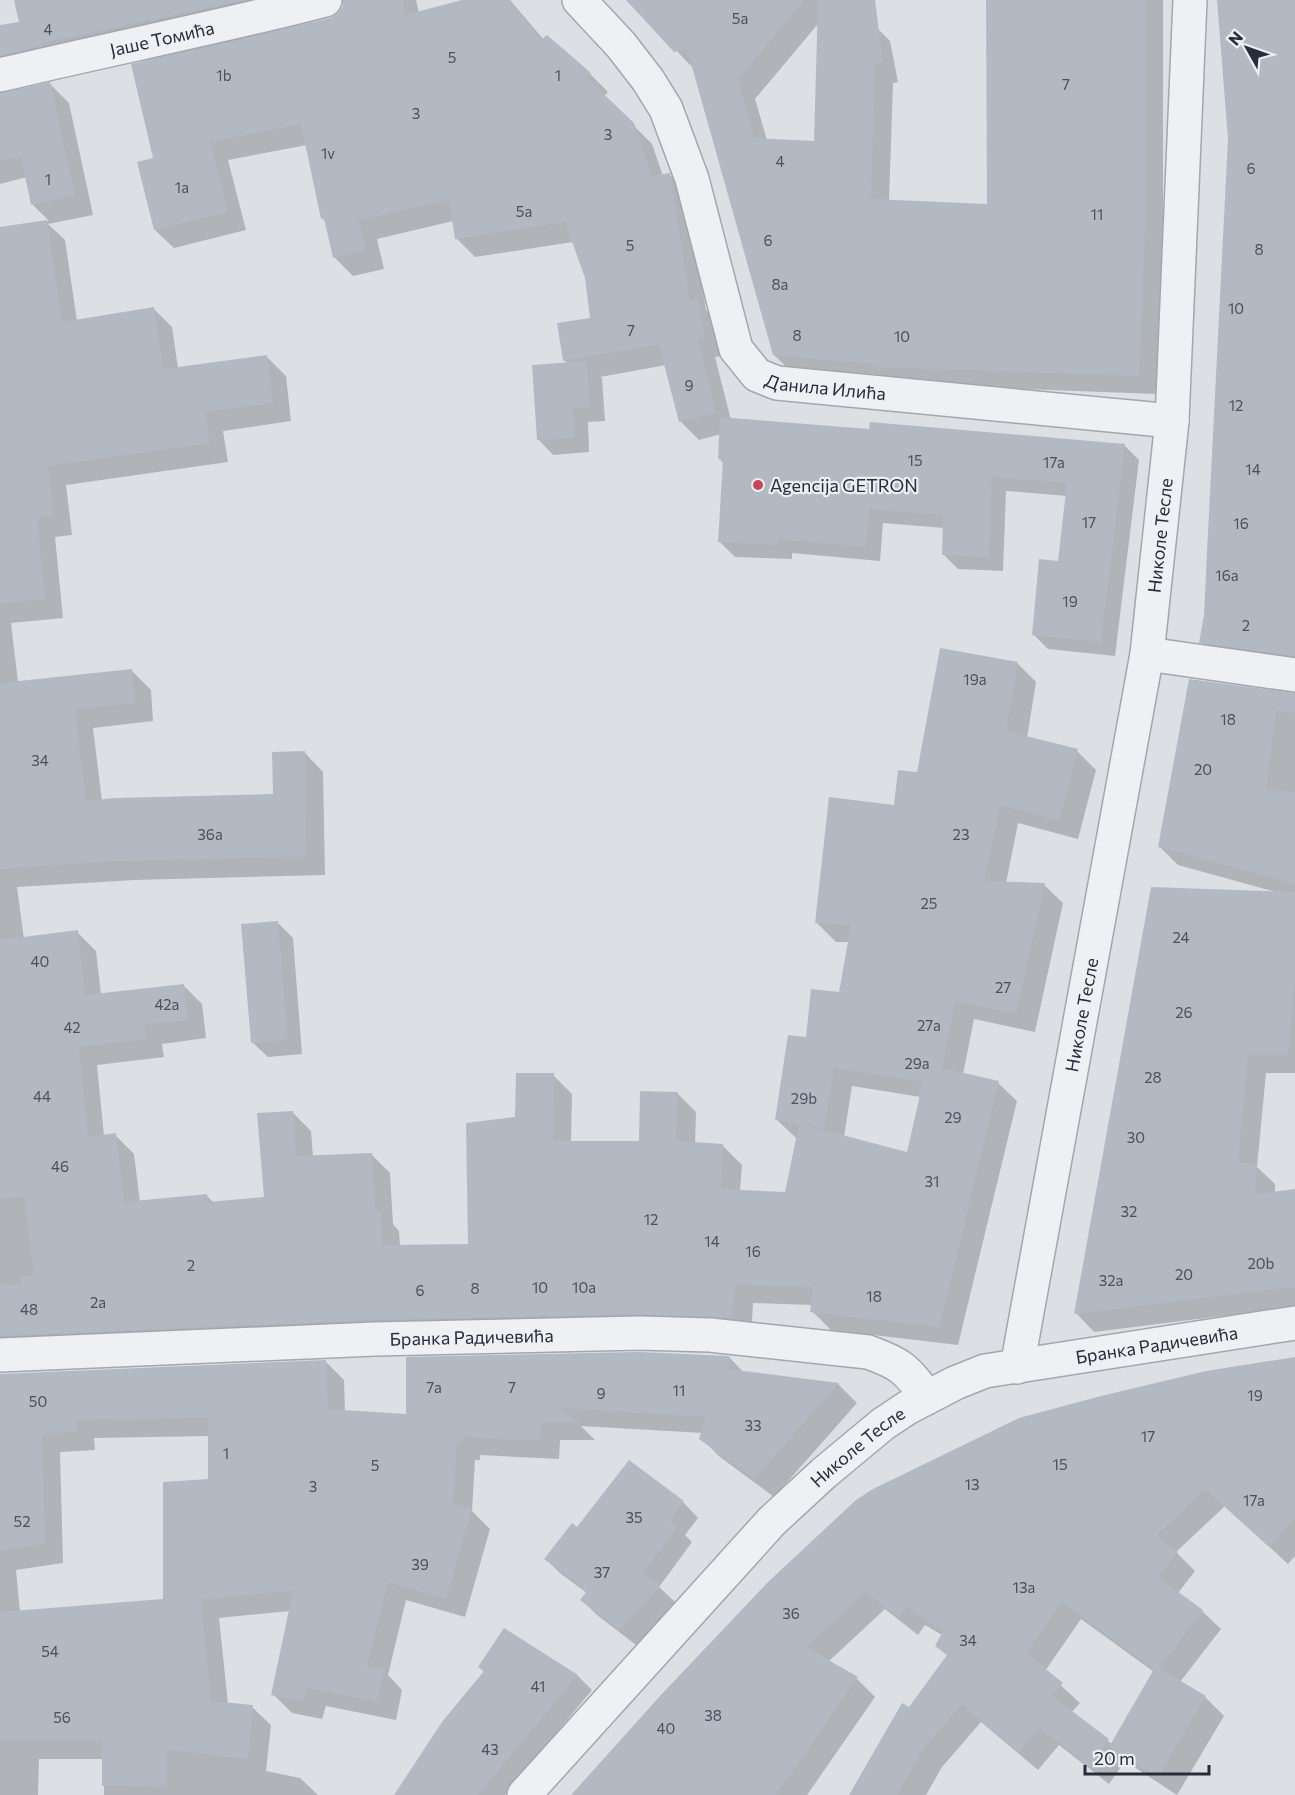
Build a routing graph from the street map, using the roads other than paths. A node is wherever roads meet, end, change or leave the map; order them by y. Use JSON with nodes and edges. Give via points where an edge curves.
{"nodes":[{"id":1,"x":325,"y":0,"type":"edge"},
{"id":2,"x":579,"y":0,"type":"edge"},
{"id":3,"x":1190,"y":0,"type":"edge"},
{"id":4,"x":0,"y":75,"type":"edge"},
{"id":5,"x":1172,"y":420,"type":"junction"},
{"id":6,"x":1147,"y":654,"type":"junction"},
{"id":7,"x":1295,"y":675,"type":"edge"},
{"id":8,"x":1295,"y":1323,"type":"edge"},
{"id":9,"x":0,"y":1354,"type":"edge"},
{"id":10,"x":1017,"y":1367,"type":"junction"},
{"id":11,"x":927,"y":1397,"type":"junction"},
{"id":12,"x":525,"y":1795,"type":"edge"}],
"edges":[{"from":1,"to":4,"type":"street","name":"Јаше Томића"},
{"from":2,"to":5,"type":"street","name":"Данила Илића","via":[[628,54],[666,109],[692,179],[736,349],[757,375],[777,383]]},
{"from":3,"to":5,"type":"street","name":"Николе Тесле"},
{"from":5,"to":6,"type":"street","name":"Николе Тесле"},
{"from":6,"to":7,"type":"street"},
{"from":6,"to":10,"type":"street","name":"Николе Тесле"},
{"from":8,"to":10,"type":"street","name":"Бранка Радичевића"},
{"from":9,"to":11,"type":"street","name":"Бранка Радичевића","via":[[375,1339],[710,1335],[868,1352],[900,1366]]},
{"from":10,"to":11,"type":"street","name":"Николе Тесле","via":[[985,1371]]},
{"from":11,"to":12,"type":"street","name":"Николе Тесле","via":[[883,1424],[772,1521]]}]}
